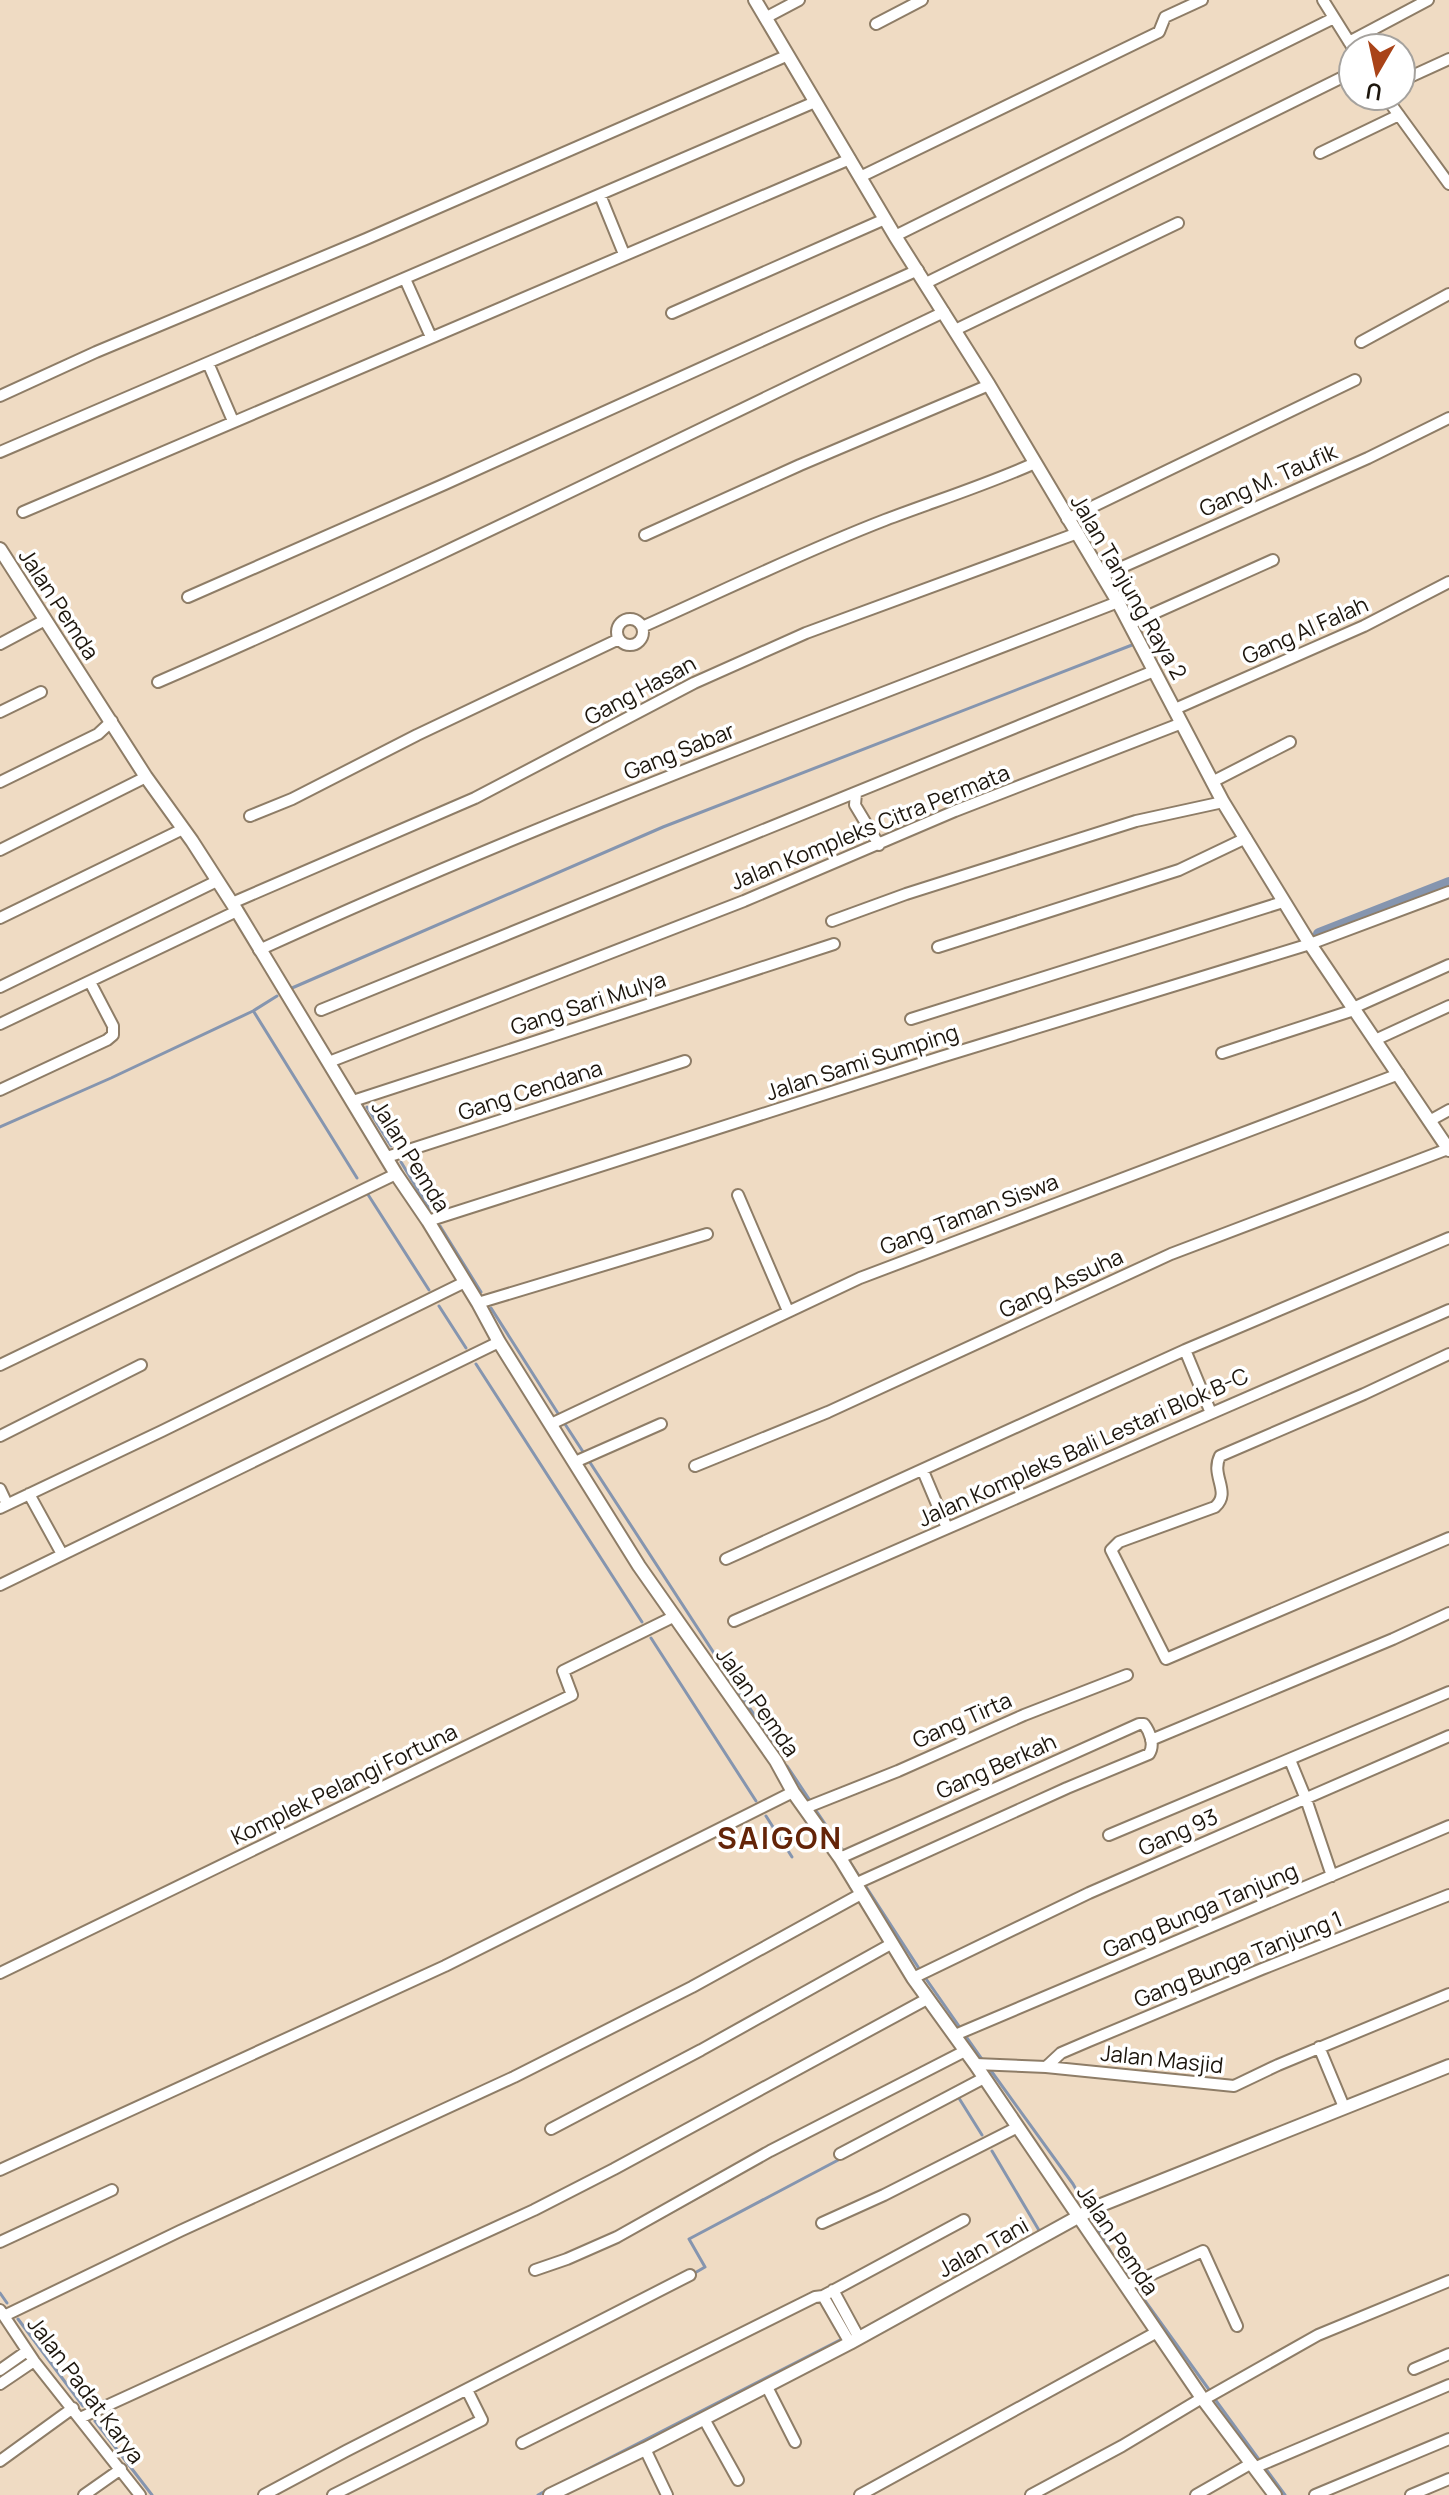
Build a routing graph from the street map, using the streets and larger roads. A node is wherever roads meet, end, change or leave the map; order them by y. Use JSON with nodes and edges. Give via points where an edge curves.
{"nodes":[{"id":1,"x":755,"y":0,"type":"edge"},
{"id":2,"x":799,"y":0,"type":"edge"},
{"id":3,"x":922,"y":0,"type":"edge"},
{"id":4,"x":1202,"y":0,"type":"edge"},
{"id":5,"x":1323,"y":0,"type":"edge"},
{"id":6,"x":1428,"y":0,"type":"edge"},
{"id":7,"x":765,"y":18,"type":"junction"},
{"id":8,"x":1334,"y":18,"type":"junction"},
{"id":9,"x":876,"y":24,"type":"dead end"},
{"id":10,"x":1343,"y":32,"type":"edge"},
{"id":11,"x":1373,"y":32,"type":"edge"},
{"id":12,"x":786,"y":56,"type":"junction"},
{"id":13,"x":1449,"y":59,"type":"edge"},
{"id":14,"x":1417,"y":74,"type":"edge"},
{"id":15,"x":1337,"y":80,"type":"edge"},
{"id":16,"x":815,"y":102,"type":"junction"},
{"id":17,"x":1397,"y":112,"type":"edge"},
{"id":18,"x":1399,"y":115,"type":"junction"},
{"id":19,"x":1320,"y":153,"type":"dead end"},
{"id":20,"x":850,"y":159,"type":"junction"},
{"id":21,"x":1449,"y":163,"type":"edge"},
{"id":22,"x":1439,"y":170,"type":"junction"},
{"id":23,"x":860,"y":177,"type":"junction"},
{"id":24,"x":1449,"y":184,"type":"edge"},
{"id":25,"x":600,"y":195,"type":"junction"},
{"id":26,"x":885,"y":219,"type":"junction"},
{"id":27,"x":1178,"y":223,"type":"dead end"},
{"id":28,"x":895,"y":236,"type":"junction"},
{"id":29,"x":624,"y":254,"type":"junction"},
{"id":30,"x":918,"y":270,"type":"junction"},
{"id":31,"x":405,"y":279,"type":"junction"},
{"id":32,"x":926,"y":283,"type":"junction"},
{"id":33,"x":1449,"y":294,"type":"edge"},
{"id":34,"x":944,"y":312,"type":"junction"},
{"id":35,"x":672,"y":313,"type":"dead end"},
{"id":36,"x":955,"y":330,"type":"junction"},
{"id":37,"x":431,"y":337,"type":"junction"},
{"id":38,"x":1361,"y":342,"type":"dead end"},
{"id":39,"x":208,"y":363,"type":"junction"},
{"id":40,"x":1355,"y":380,"type":"dead end"},
{"id":41,"x":989,"y":385,"type":"junction"},
{"id":42,"x":0,"y":396,"type":"edge"},
{"id":43,"x":1449,"y":418,"type":"edge"},
{"id":44,"x":233,"y":421,"type":"junction"},
{"id":45,"x":0,"y":452,"type":"edge"},
{"id":46,"x":1035,"y":463,"type":"junction"},
{"id":47,"x":23,"y":512,"type":"dead end"},
{"id":48,"x":1067,"y":519,"type":"junction"},
{"id":49,"x":1075,"y":534,"type":"junction"},
{"id":50,"x":645,"y":535,"type":"dead end"},
{"id":51,"x":2,"y":557,"type":"edge"},
{"id":52,"x":1273,"y":560,"type":"dead end"},
{"id":53,"x":1102,"y":576,"type":"junction"},
{"id":54,"x":1449,"y":582,"type":"edge"},
{"id":55,"x":188,"y":597,"type":"dead end"},
{"id":56,"x":1118,"y":602,"type":"junction"},
{"id":57,"x":45,"y":620,"type":"junction"},
{"id":58,"x":1130,"y":624,"type":"junction"},
{"id":59,"x":642,"y":627,"type":"junction"},
{"id":60,"x":619,"y":639,"type":"junction"},
{"id":61,"x":0,"y":644,"type":"edge"},
{"id":62,"x":1154,"y":671,"type":"junction"},
{"id":63,"x":158,"y":682,"type":"dead end"},
{"id":64,"x":41,"y":692,"type":"dead end"},
{"id":65,"x":1175,"y":709,"type":"junction"},
{"id":66,"x":0,"y":712,"type":"edge"},
{"id":67,"x":112,"y":721,"type":"junction"},
{"id":68,"x":1182,"y":723,"type":"junction"},
{"id":69,"x":1290,"y":742,"type":"dead end"},
{"id":70,"x":146,"y":777,"type":"junction"},
{"id":71,"x":0,"y":782,"type":"edge"},
{"id":72,"x":1212,"y":782,"type":"junction"},
{"id":73,"x":856,"y":793,"type":"junction"},
{"id":74,"x":1223,"y":802,"type":"junction"},
{"id":75,"x":250,"y":816,"type":"dead end"},
{"id":76,"x":183,"y":829,"type":"junction"},
{"id":77,"x":1246,"y":838,"type":"junction"},
{"id":78,"x":879,"y":845,"type":"junction"},
{"id":79,"x":0,"y":850,"type":"edge"},
{"id":80,"x":217,"y":881,"type":"junction"},
{"id":81,"x":1449,"y":892,"type":"edge"},
{"id":82,"x":1283,"y":902,"type":"junction"},
{"id":83,"x":234,"y":907,"type":"junction"},
{"id":84,"x":0,"y":918,"type":"edge"},
{"id":85,"x":832,"y":921,"type":"dead end"},
{"id":86,"x":834,"y":944,"type":"dead end"},
{"id":87,"x":1310,"y":944,"type":"junction"},
{"id":88,"x":938,"y":947,"type":"dead end"},
{"id":89,"x":259,"y":950,"type":"junction"},
{"id":90,"x":1449,"y":965,"type":"edge"},
{"id":91,"x":90,"y":982,"type":"junction"},
{"id":92,"x":0,"y":987,"type":"edge"},
{"id":93,"x":1449,"y":1006,"type":"edge"},
{"id":94,"x":1354,"y":1009,"type":"junction"},
{"id":95,"x":321,"y":1010,"type":"dead end"},
{"id":96,"x":911,"y":1019,"type":"dead end"},
{"id":97,"x":0,"y":1024,"type":"edge"},
{"id":98,"x":1375,"y":1040,"type":"junction"},
{"id":99,"x":1222,"y":1053,"type":"dead end"},
{"id":100,"x":685,"y":1061,"type":"dead end"},
{"id":101,"x":329,"y":1062,"type":"junction"},
{"id":102,"x":1399,"y":1074,"type":"junction"},
{"id":103,"x":0,"y":1090,"type":"edge"},
{"id":104,"x":353,"y":1101,"type":"junction"},
{"id":105,"x":1449,"y":1110,"type":"edge"},
{"id":106,"x":1431,"y":1120,"type":"junction"},
{"id":107,"x":1449,"y":1149,"type":"edge"},
{"id":108,"x":387,"y":1157,"type":"junction"},
{"id":109,"x":396,"y":1174,"type":"junction"},
{"id":110,"x":738,"y":1195,"type":"dead end"},
{"id":111,"x":428,"y":1221,"type":"junction"},
{"id":112,"x":707,"y":1234,"type":"dead end"},
{"id":113,"x":1449,"y":1238,"type":"edge"},
{"id":114,"x":465,"y":1282,"type":"junction"},
{"id":115,"x":478,"y":1303,"type":"junction"},
{"id":116,"x":1449,"y":1310,"type":"edge"},
{"id":117,"x":788,"y":1311,"type":"junction"},
{"id":118,"x":499,"y":1342,"type":"junction"},
{"id":119,"x":1185,"y":1350,"type":"junction"},
{"id":120,"x":1449,"y":1354,"type":"edge"},
{"id":121,"x":0,"y":1365,"type":"edge"},
{"id":122,"x":141,"y":1365,"type":"dead end"},
{"id":123,"x":1211,"y":1413,"type":"junction"},
{"id":124,"x":560,"y":1419,"type":"junction"},
{"id":125,"x":661,"y":1424,"type":"dead end"},
{"id":126,"x":0,"y":1436,"type":"edge"},
{"id":127,"x":575,"y":1462,"type":"junction"},
{"id":128,"x":695,"y":1466,"type":"dead end"},
{"id":129,"x":923,"y":1471,"type":"junction"},
{"id":130,"x":0,"y":1489,"type":"edge"},
{"id":131,"x":29,"y":1494,"type":"junction"},
{"id":132,"x":4,"y":1506,"type":"edge"},
{"id":133,"x":947,"y":1528,"type":"junction"},
{"id":134,"x":1449,"y":1538,"type":"edge"},
{"id":135,"x":62,"y":1554,"type":"junction"},
{"id":136,"x":726,"y":1559,"type":"dead end"},
{"id":137,"x":1,"y":1583,"type":"edge"},
{"id":138,"x":1449,"y":1613,"type":"edge"},
{"id":139,"x":673,"y":1617,"type":"junction"},
{"id":140,"x":734,"y":1621,"type":"dead end"},
{"id":141,"x":1127,"y":1675,"type":"dead end"},
{"id":142,"x":1449,"y":1692,"type":"edge"},
{"id":143,"x":1449,"y":1736,"type":"edge"},
{"id":144,"x":1151,"y":1740,"type":"junction"},
{"id":145,"x":1290,"y":1760,"type":"junction"},
{"id":146,"x":793,"y":1792,"type":"junction"},
{"id":147,"x":1306,"y":1799,"type":"junction"},
{"id":148,"x":809,"y":1806,"type":"junction"},
{"id":149,"x":1449,"y":1826,"type":"edge"},
{"id":150,"x":1109,"y":1835,"type":"dead end"},
{"id":151,"x":844,"y":1856,"type":"junction"},
{"id":152,"x":1332,"y":1876,"type":"junction"},
{"id":153,"x":860,"y":1885,"type":"junction"},
{"id":154,"x":1449,"y":1895,"type":"edge"},
{"id":155,"x":891,"y":1944,"type":"junction"},
{"id":156,"x":0,"y":1973,"type":"edge"},
{"id":157,"x":920,"y":1975,"type":"junction"},
{"id":158,"x":1449,"y":1994,"type":"edge"},
{"id":159,"x":927,"y":1999,"type":"junction"},
{"id":160,"x":961,"y":2033,"type":"junction"},
{"id":161,"x":1319,"y":2047,"type":"junction"},
{"id":162,"x":965,"y":2051,"type":"junction"},
{"id":163,"x":977,"y":2064,"type":"junction"},
{"id":164,"x":1449,"y":2066,"type":"edge"},
{"id":165,"x":1046,"y":2067,"type":"junction"},
{"id":166,"x":984,"y":2078,"type":"junction"},
{"id":167,"x":1344,"y":2107,"type":"junction"},
{"id":168,"x":1018,"y":2127,"type":"junction"},
{"id":169,"x":551,"y":2129,"type":"dead end"},
{"id":170,"x":840,"y":2154,"type":"dead end"},
{"id":171,"x":0,"y":2170,"type":"edge"},
{"id":172,"x":112,"y":2190,"type":"dead end"},
{"id":173,"x":1086,"y":2213,"type":"junction"},
{"id":174,"x":964,"y":2220,"type":"dead end"},
{"id":175,"x":822,"y":2223,"type":"dead end"},
{"id":176,"x":0,"y":2242,"type":"edge"},
{"id":177,"x":535,"y":2270,"type":"dead end"},
{"id":178,"x":690,"y":2275,"type":"dead end"},
{"id":179,"x":1449,"y":2281,"type":"edge"},
{"id":180,"x":1126,"y":2286,"type":"junction"},
{"id":181,"x":828,"y":2293,"type":"junction"},
{"id":182,"x":2,"y":2313,"type":"edge"},
{"id":183,"x":1237,"y":2326,"type":"dead end"},
{"id":184,"x":1157,"y":2332,"type":"junction"},
{"id":185,"x":854,"y":2341,"type":"junction"},
{"id":186,"x":27,"y":2351,"type":"junction"},
{"id":187,"x":1449,"y":2354,"type":"edge"},
{"id":188,"x":34,"y":2361,"type":"junction"},
{"id":189,"x":1414,"y":2369,"type":"dead end"},
{"id":190,"x":0,"y":2370,"type":"edge"},
{"id":191,"x":0,"y":2384,"type":"edge"},
{"id":192,"x":1449,"y":2385,"type":"edge"},
{"id":193,"x":767,"y":2387,"type":"junction"},
{"id":194,"x":467,"y":2390,"type":"junction"},
{"id":195,"x":1207,"y":2397,"type":"junction"},
{"id":196,"x":76,"y":2413,"type":"junction"},
{"id":197,"x":704,"y":2419,"type":"junction"},
{"id":198,"x":1449,"y":2439,"type":"edge"},
{"id":199,"x":795,"y":2442,"type":"dead end"},
{"id":200,"x":522,"y":2443,"type":"dead end"},
{"id":201,"x":645,"y":2449,"type":"junction"},
{"id":202,"x":0,"y":2461,"type":"edge"},
{"id":203,"x":1258,"y":2465,"type":"junction"},
{"id":204,"x":121,"y":2469,"type":"junction"},
{"id":205,"x":1449,"y":2479,"type":"edge"},
{"id":206,"x":738,"y":2480,"type":"dead end"},
{"id":207,"x":84,"y":2495,"type":"edge"},
{"id":208,"x":140,"y":2495,"type":"edge"},
{"id":209,"x":264,"y":2495,"type":"edge"},
{"id":210,"x":333,"y":2495,"type":"edge"},
{"id":211,"x":550,"y":2495,"type":"edge"},
{"id":212,"x":667,"y":2495,"type":"edge"},
{"id":213,"x":860,"y":2495,"type":"edge"},
{"id":214,"x":1031,"y":2495,"type":"edge"},
{"id":215,"x":1196,"y":2495,"type":"edge"},
{"id":216,"x":1275,"y":2495,"type":"edge"},
{"id":217,"x":1315,"y":2495,"type":"edge"},
{"id":218,"x":1411,"y":2495,"type":"edge"}],
"edges":[{"from":1,"to":7,"type":"street","name":"Jalan Tanjung Raya 2"},
{"from":2,"to":7,"type":"street"},
{"from":3,"to":9,"type":"street"},
{"from":4,"to":23,"type":"street","via":[[1165,17],[1159,32]]},
{"from":5,"to":8,"type":"street"},
{"from":6,"to":11,"type":"street"},
{"from":7,"to":12,"type":"street","name":"Jalan Tanjung Raya 2"},
{"from":8,"to":10,"type":"street"},
{"from":8,"to":28,"type":"street"},
{"from":12,"to":16,"type":"street","name":"Jalan Tanjung Raya 2"},
{"from":12,"to":42,"type":"street"},
{"from":13,"to":14,"type":"street"},
{"from":15,"to":32,"type":"street"},
{"from":16,"to":20,"type":"street","name":"Jalan Tanjung Raya 2"},
{"from":16,"to":25,"type":"street"},
{"from":17,"to":18,"type":"street"},
{"from":18,"to":19,"type":"street"},
{"from":18,"to":22,"type":"street"},
{"from":20,"to":23,"type":"street","name":"Jalan Tanjung Raya 2"},
{"from":20,"to":29,"type":"street"},
{"from":21,"to":22,"type":"street"},
{"from":22,"to":24,"type":"street"},
{"from":23,"to":26,"type":"street","name":"Jalan Tanjung Raya 2"},
{"from":25,"to":29,"type":"street"},
{"from":25,"to":31,"type":"street"},
{"from":26,"to":28,"type":"street","name":"Jalan Tanjung Raya 2"},
{"from":26,"to":35,"type":"street"},
{"from":27,"to":36,"type":"street"},
{"from":28,"to":30,"type":"street","name":"Jalan Tanjung Raya 2"},
{"from":29,"to":37,"type":"street"},
{"from":30,"to":32,"type":"street","name":"Jalan Tanjung Raya 2"},
{"from":30,"to":55,"type":"street"},
{"from":31,"to":37,"type":"street"},
{"from":31,"to":39,"type":"street"},
{"from":32,"to":34,"type":"street","name":"Jalan Tanjung Raya 2"},
{"from":33,"to":38,"type":"street"},
{"from":34,"to":36,"type":"street","name":"Jalan Tanjung Raya 2"},
{"from":34,"to":63,"type":"street"},
{"from":36,"to":41,"type":"street","name":"Jalan Tanjung Raya 2"},
{"from":37,"to":44,"type":"street"},
{"from":39,"to":44,"type":"street"},
{"from":39,"to":45,"type":"street"},
{"from":40,"to":48,"type":"street"},
{"from":41,"to":46,"type":"street","name":"Jalan Tanjung Raya 2"},
{"from":41,"to":50,"type":"street"},
{"from":43,"to":53,"type":"street","name":"Gang M. Taufik"},
{"from":44,"to":47,"type":"street"},
{"from":46,"to":48,"type":"street","name":"Jalan Tanjung Raya 2"},
{"from":46,"to":59,"type":"street","via":[[780,563]]},
{"from":48,"to":49,"type":"street","name":"Jalan Tanjung Raya 2"},
{"from":49,"to":53,"type":"street","name":"Jalan Tanjung Raya 2"},
{"from":49,"to":83,"type":"street","name":"Gang Hasan","via":[[806,633],[694,683],[475,798]]},
{"from":51,"to":57,"type":"street","name":"Jalan Pemda"},
{"from":52,"to":58,"type":"street"},
{"from":53,"to":56,"type":"street","name":"Jalan Tanjung Raya 2"},
{"from":54,"to":65,"type":"street","name":"Gang Al Falah","via":[[1364,626]]},
{"from":56,"to":58,"type":"street","name":"Jalan Tanjung Raya 2"},
{"from":56,"to":89,"type":"street","name":"Gang Sabar","via":[[657,780]]},
{"from":57,"to":61,"type":"street"},
{"from":57,"to":67,"type":"street","name":"Jalan Pemda"},
{"from":58,"to":62,"type":"street","name":"Jalan Tanjung Raya 2"},
{"from":59,"to":60,"type":"street","via":[[636,644]]},
{"from":59,"to":60,"type":"street","via":[[633,619],[621,622]]},
{"from":60,"to":75,"type":"street"},
{"from":62,"to":65,"type":"street","name":"Jalan Tanjung Raya 2"},
{"from":62,"to":73,"type":"street"},
{"from":64,"to":66,"type":"street"},
{"from":65,"to":68,"type":"street","name":"Jalan Tanjung Raya 2"},
{"from":67,"to":70,"type":"street","name":"Jalan Pemda"},
{"from":67,"to":71,"type":"street","via":[[98,734]]},
{"from":68,"to":72,"type":"street","name":"Jalan Tanjung Raya 2"},
{"from":68,"to":78,"type":"street","name":"Jalan Kompleks Citra Permata"},
{"from":69,"to":72,"type":"street"},
{"from":70,"to":76,"type":"street","name":"Jalan Pemda"},
{"from":70,"to":79,"type":"street"},
{"from":72,"to":74,"type":"street","name":"Jalan Tanjung Raya 2"},
{"from":73,"to":78,"type":"street","via":[[855,805]]},
{"from":73,"to":95,"type":"street"},
{"from":74,"to":77,"type":"street","name":"Jalan Tanjung Raya 2"},
{"from":74,"to":85,"type":"street","via":[[1136,821]]},
{"from":76,"to":80,"type":"street","name":"Jalan Pemda"},
{"from":76,"to":84,"type":"street"},
{"from":77,"to":82,"type":"street","name":"Jalan Tanjung Raya 2"},
{"from":77,"to":88,"type":"street","via":[[1165,875]]},
{"from":78,"to":101,"type":"street","name":"Jalan Kompleks Citra Permata"},
{"from":80,"to":83,"type":"street","name":"Jalan Pemda"},
{"from":80,"to":92,"type":"street"},
{"from":81,"to":87,"type":"street","name":"Jalan Sami Sumping"},
{"from":82,"to":87,"type":"street","name":"Jalan Tanjung Raya 2"},
{"from":82,"to":96,"type":"street"},
{"from":83,"to":89,"type":"street","name":"Jalan Pemda"},
{"from":83,"to":91,"type":"street","name":"Gang Hasan"},
{"from":86,"to":104,"type":"street","name":"Gang Sari Mulya"},
{"from":87,"to":94,"type":"street","name":"Jalan Tanjung Raya 2"},
{"from":87,"to":111,"type":"street","name":"Jalan Sami Sumping"},
{"from":89,"to":101,"type":"street","name":"Jalan Pemda"},
{"from":90,"to":94,"type":"street"},
{"from":91,"to":97,"type":"street","name":"Gang Hasan"},
{"from":91,"to":103,"type":"street","via":[[113,1035]]},
{"from":93,"to":98,"type":"street"},
{"from":94,"to":98,"type":"street","name":"Jalan Tanjung Raya 2"},
{"from":94,"to":99,"type":"street"},
{"from":98,"to":102,"type":"street","name":"Jalan Tanjung Raya 2"},
{"from":100,"to":108,"type":"street","name":"Gang Cendana"},
{"from":101,"to":104,"type":"street","name":"Jalan Pemda"},
{"from":102,"to":106,"type":"street","name":"Jalan Tanjung Raya 2"},
{"from":102,"to":117,"type":"street","name":"Gang Taman Siswa","via":[[915,1256]]},
{"from":104,"to":108,"type":"street","name":"Jalan Pemda"},
{"from":105,"to":106,"type":"street"},
{"from":106,"to":107,"type":"street","name":"Jalan Tanjung Raya 2"},
{"from":107,"to":128,"type":"street","name":"Gang Assuha","via":[[1171,1254],[828,1412]]},
{"from":108,"to":109,"type":"street","name":"Jalan Pemda"},
{"from":109,"to":111,"type":"street","name":"Jalan Pemda"},
{"from":109,"to":121,"type":"street"},
{"from":110,"to":117,"type":"street"},
{"from":111,"to":114,"type":"street","name":"Jalan Pemda"},
{"from":112,"to":115,"type":"street"},
{"from":113,"to":119,"type":"street"},
{"from":114,"to":115,"type":"street","name":"Jalan Pemda"},
{"from":114,"to":131,"type":"street"},
{"from":115,"to":118,"type":"street","name":"Jalan Pemda"},
{"from":116,"to":123,"type":"street","name":"Jalan Kompleks Bali Lestari Blok B-C"},
{"from":117,"to":124,"type":"street","name":"Gang Taman Siswa"},
{"from":118,"to":124,"type":"street","name":"Jalan Pemda"},
{"from":118,"to":135,"type":"street"},
{"from":119,"to":123,"type":"street"},
{"from":119,"to":129,"type":"street"},
{"from":120,"to":134,"type":"street","via":[[1220,1456],[1216,1468],[1222,1501],[1111,1550],[1166,1659]]},
{"from":122,"to":126,"type":"street"},
{"from":123,"to":133,"type":"street","name":"Jalan Kompleks Bali Lestari Blok B-C"},
{"from":124,"to":127,"type":"street","name":"Jalan Pemda"},
{"from":125,"to":127,"type":"street"},
{"from":127,"to":139,"type":"street","name":"Jalan Pemda"},
{"from":129,"to":133,"type":"street"},
{"from":129,"to":136,"type":"street"},
{"from":130,"to":132,"type":"street"},
{"from":131,"to":132,"type":"street"},
{"from":131,"to":135,"type":"street"},
{"from":133,"to":140,"type":"street","name":"Jalan Kompleks Bali Lestari Blok B-C"},
{"from":135,"to":137,"type":"street"},
{"from":138,"to":144,"type":"street"},
{"from":139,"to":146,"type":"street","name":"Jalan Pemda"},
{"from":139,"to":156,"type":"street","name":"Komplek Pelangi Fortuna","via":[[563,1671],[572,1695]]},
{"from":141,"to":148,"type":"street","name":"Gang Tirta"},
{"from":142,"to":145,"type":"street"},
{"from":143,"to":147,"type":"street","name":"Gang 93"},
{"from":144,"to":151,"type":"street","name":"Gang Berkah","via":[[1139,1724]]},
{"from":144,"to":153,"type":"street","via":[[1149,1754]]},
{"from":145,"to":147,"type":"street"},
{"from":145,"to":150,"type":"street"},
{"from":146,"to":148,"type":"street","name":"Jalan Pemda"},
{"from":146,"to":171,"type":"street","via":[[445,1966]]},
{"from":147,"to":152,"type":"street"},
{"from":147,"to":157,"type":"street","name":"Gang 93","via":[[1077,1899]]},
{"from":148,"to":151,"type":"street","name":"Jalan Pemda"},
{"from":149,"to":152,"type":"street","name":"Gang Bunga Tanjung"},
{"from":151,"to":153,"type":"street","name":"Jalan Pemda"},
{"from":152,"to":160,"type":"street","name":"Gang Bunga Tanjung"},
{"from":153,"to":155,"type":"street","name":"Jalan Pemda"},
{"from":153,"to":182,"type":"street","via":[[692,1987],[514,2077]]},
{"from":154,"to":165,"type":"street","name":"Gang Bunga Tanjung 1","via":[[1089,2041],[1061,2053]]},
{"from":155,"to":157,"type":"street","name":"Jalan Pemda"},
{"from":155,"to":169,"type":"street"},
{"from":157,"to":159,"type":"street","name":"Jalan Pemda"},
{"from":158,"to":161,"type":"street","name":"Jalan Masjid"},
{"from":159,"to":160,"type":"street","name":"Jalan Pemda"},
{"from":159,"to":196,"type":"street","via":[[534,2210]]},
{"from":160,"to":162,"type":"street","name":"Jalan Pemda"},
{"from":161,"to":165,"type":"street","name":"Jalan Masjid","via":[[1234,2086]]},
{"from":161,"to":167,"type":"street"},
{"from":162,"to":163,"type":"street","name":"Jalan Pemda"},
{"from":162,"to":177,"type":"street","via":[[617,2237]]},
{"from":163,"to":165,"type":"street","name":"Jalan Masjid"},
{"from":163,"to":166,"type":"street","name":"Jalan Pemda"},
{"from":164,"to":167,"type":"street","name":"Jalan Tani"},
{"from":166,"to":168,"type":"street","name":"Jalan Pemda"},
{"from":166,"to":170,"type":"street"},
{"from":167,"to":173,"type":"street","name":"Jalan Tani"},
{"from":168,"to":173,"type":"street","name":"Jalan Pemda"},
{"from":168,"to":175,"type":"street"},
{"from":172,"to":176,"type":"street"},
{"from":173,"to":180,"type":"street","name":"Jalan Pemda"},
{"from":173,"to":185,"type":"street","name":"Jalan Tani"},
{"from":174,"to":181,"type":"street"},
{"from":178,"to":194,"type":"street"},
{"from":179,"to":195,"type":"street","via":[[1318,2335]]},
{"from":180,"to":183,"type":"street","via":[[1203,2251]]},
{"from":180,"to":184,"type":"street","name":"Jalan Pemda"},
{"from":181,"to":185,"type":"street"},
{"from":181,"to":200,"type":"street"},
{"from":182,"to":186,"type":"street","name":"Jalan Padat Karya"},
{"from":184,"to":195,"type":"street","name":"Jalan Pemda"},
{"from":184,"to":213,"type":"street"},
{"from":185,"to":193,"type":"street","name":"Jalan Tani"},
{"from":186,"to":188,"type":"street","name":"Jalan Padat Karya"},
{"from":186,"to":190,"type":"street"},
{"from":187,"to":189,"type":"street"},
{"from":188,"to":191,"type":"street"},
{"from":188,"to":196,"type":"street","name":"Jalan Padat Karya"},
{"from":192,"to":203,"type":"street"},
{"from":193,"to":197,"type":"street","name":"Jalan Tani"},
{"from":193,"to":199,"type":"street"},
{"from":194,"to":209,"type":"street"},
{"from":194,"to":210,"type":"street","via":[[482,2420]]},
{"from":195,"to":203,"type":"street","name":"Jalan Pemda"},
{"from":195,"to":214,"type":"street"},
{"from":196,"to":202,"type":"street"},
{"from":196,"to":204,"type":"street","name":"Jalan Padat Karya"},
{"from":197,"to":201,"type":"street","name":"Jalan Tani"},
{"from":197,"to":206,"type":"street"},
{"from":198,"to":217,"type":"street"},
{"from":201,"to":211,"type":"street","name":"Jalan Tani"},
{"from":201,"to":212,"type":"street"},
{"from":203,"to":215,"type":"street"},
{"from":203,"to":216,"type":"street","name":"Jalan Pemda"},
{"from":204,"to":207,"type":"street"},
{"from":204,"to":208,"type":"street","name":"Jalan Padat Karya"},
{"from":205,"to":218,"type":"street"}]}
